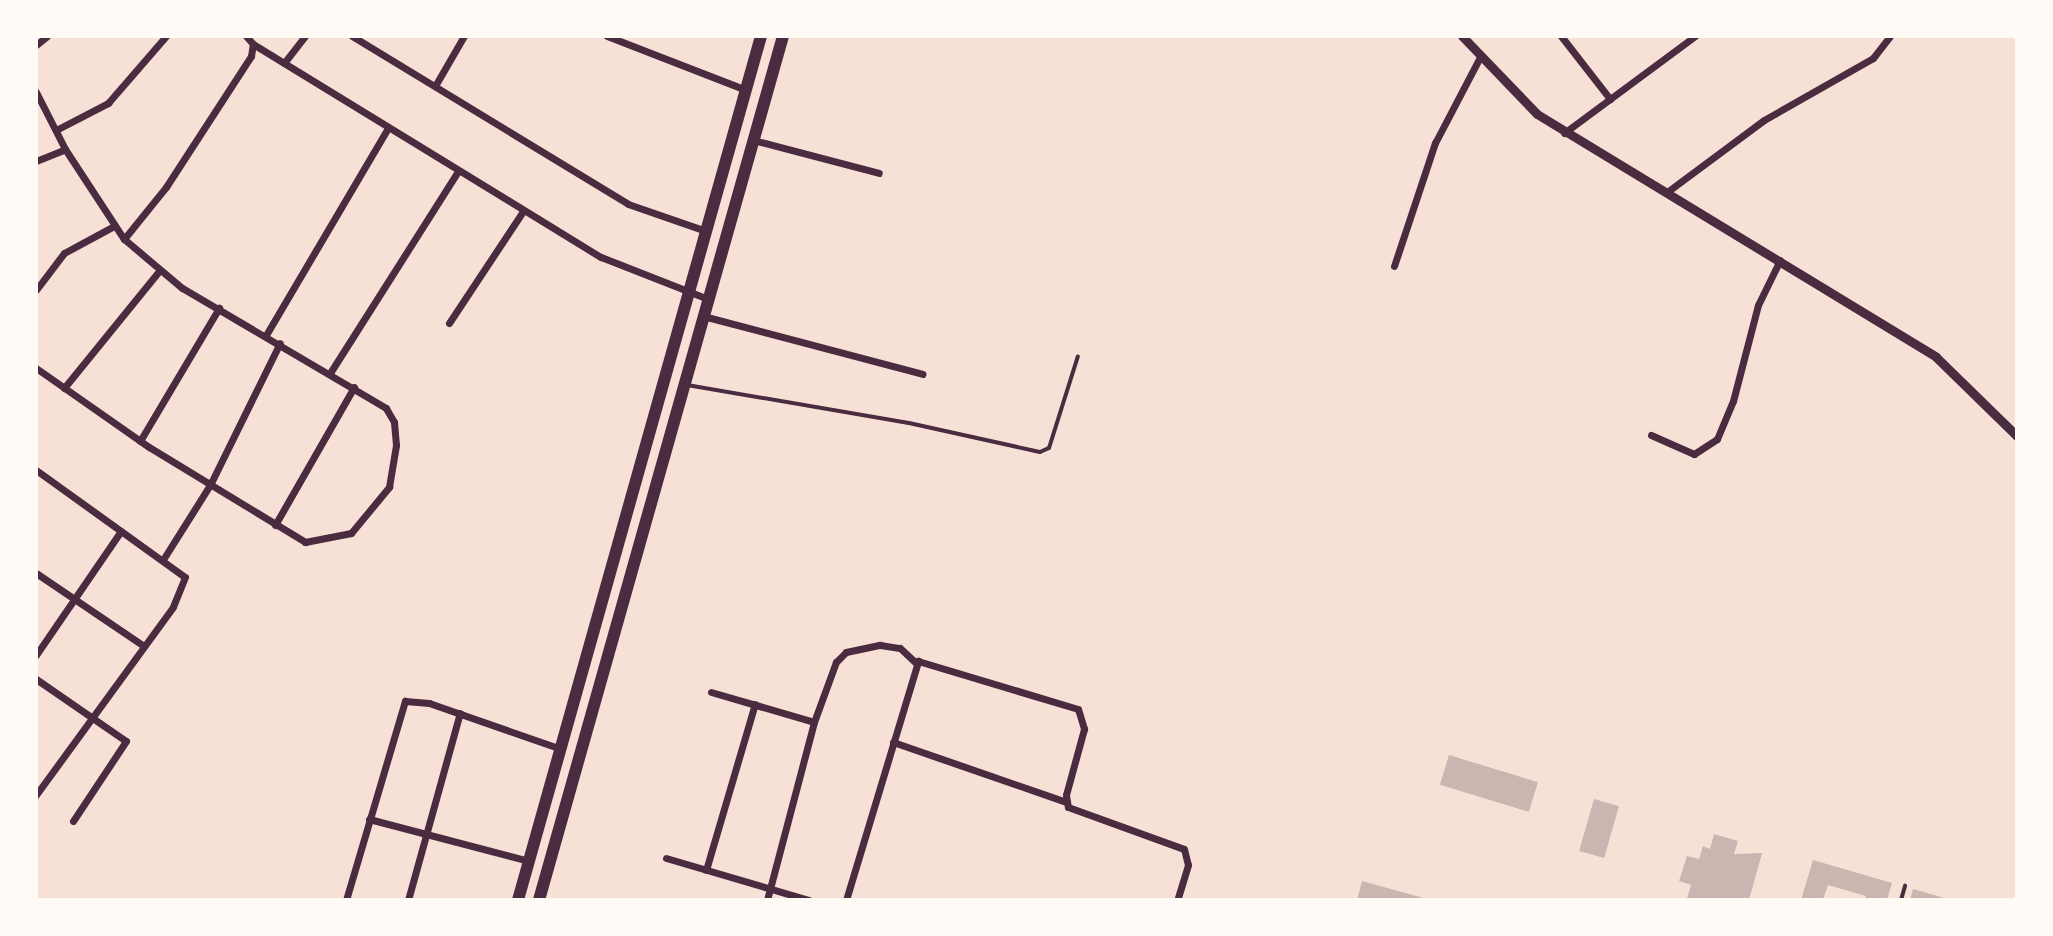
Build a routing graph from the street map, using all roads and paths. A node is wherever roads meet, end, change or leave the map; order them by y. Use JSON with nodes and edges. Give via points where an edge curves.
{"nodes":[{"id":1,"x":47,"y":36,"type":"edge"},
{"id":2,"x":166,"y":36,"type":"edge"},
{"id":3,"x":246,"y":36,"type":"edge"},
{"id":4,"x":305,"y":36,"type":"edge"},
{"id":5,"x":352,"y":36,"type":"edge"},
{"id":6,"x":464,"y":36,"type":"edge"},
{"id":7,"x":607,"y":36,"type":"edge"},
{"id":8,"x":761,"y":36,"type":"edge"},
{"id":9,"x":783,"y":36,"type":"edge"},
{"id":10,"x":1462,"y":36,"type":"edge"},
{"id":11,"x":1561,"y":36,"type":"edge"},
{"id":12,"x":1678,"y":36,"type":"edge"},
{"id":13,"x":1695,"y":36,"type":"edge"},
{"id":14,"x":1890,"y":36,"type":"edge"},
{"id":15,"x":253,"y":44,"type":"junction"},
{"id":16,"x":1685,"y":44,"type":"junction"},
{"id":17,"x":36,"y":45,"type":"edge"},
{"id":18,"x":1479,"y":59,"type":"junction"},
{"id":19,"x":284,"y":63,"type":"junction"},
{"id":20,"x":435,"y":86,"type":"junction"},
{"id":21,"x":746,"y":90,"type":"junction"},
{"id":22,"x":36,"y":92,"type":"edge"},
{"id":23,"x":1610,"y":99,"type":"junction"},
{"id":24,"x":388,"y":128,"type":"junction"},
{"id":25,"x":56,"y":130,"type":"junction"},
{"id":26,"x":1564,"y":133,"type":"junction"},
{"id":27,"x":753,"y":140,"type":"junction"},
{"id":28,"x":65,"y":149,"type":"junction"},
{"id":29,"x":36,"y":161,"type":"edge"},
{"id":30,"x":458,"y":171,"type":"junction"},
{"id":31,"x":879,"y":173,"type":"dead end"},
{"id":32,"x":1667,"y":192,"type":"junction"},
{"id":33,"x":523,"y":211,"type":"junction"},
{"id":34,"x":112,"y":227,"type":"junction"},
{"id":35,"x":706,"y":231,"type":"junction"},
{"id":36,"x":124,"y":239,"type":"junction"},
{"id":37,"x":1780,"y":260,"type":"junction"},
{"id":38,"x":1394,"y":266,"type":"dead end"},
{"id":39,"x":160,"y":270,"type":"junction"},
{"id":40,"x":36,"y":290,"type":"edge"},
{"id":41,"x":689,"y":292,"type":"junction"},
{"id":42,"x":708,"y":299,"type":"junction"},
{"id":43,"x":219,"y":308,"type":"junction"},
{"id":44,"x":703,"y":316,"type":"junction"},
{"id":45,"x":449,"y":323,"type":"dead end"},
{"id":46,"x":266,"y":335,"type":"junction"},
{"id":47,"x":280,"y":343,"type":"junction"},
{"id":48,"x":1078,"y":356,"type":"dead end"},
{"id":49,"x":36,"y":368,"type":"edge"},
{"id":50,"x":330,"y":373,"type":"junction"},
{"id":51,"x":922,"y":374,"type":"dead end"},
{"id":52,"x":685,"y":384,"type":"junction"},
{"id":53,"x":354,"y":387,"type":"junction"},
{"id":54,"x":64,"y":388,"type":"junction"},
{"id":55,"x":1651,"y":435,"type":"dead end"},
{"id":56,"x":2017,"y":436,"type":"edge"},
{"id":57,"x":140,"y":441,"type":"junction"},
{"id":58,"x":36,"y":470,"type":"edge"},
{"id":59,"x":210,"y":485,"type":"junction"},
{"id":60,"x":275,"y":525,"type":"junction"},
{"id":61,"x":121,"y":531,"type":"junction"},
{"id":62,"x":164,"y":558,"type":"junction"},
{"id":63,"x":36,"y":573,"type":"edge"},
{"id":64,"x":72,"y":599,"type":"junction"},
{"id":65,"x":144,"y":646,"type":"junction"},
{"id":66,"x":36,"y":655,"type":"edge"},
{"id":67,"x":915,"y":662,"type":"junction"},
{"id":68,"x":36,"y":679,"type":"edge"},
{"id":69,"x":711,"y":692,"type":"dead end"},
{"id":70,"x":755,"y":704,"type":"junction"},
{"id":71,"x":460,"y":713,"type":"junction"},
{"id":72,"x":92,"y":716,"type":"junction"},
{"id":73,"x":814,"y":722,"type":"junction"},
{"id":74,"x":893,"y":742,"type":"junction"},
{"id":75,"x":561,"y":749,"type":"junction"},
{"id":76,"x":36,"y":795,"type":"edge"},
{"id":77,"x":1066,"y":802,"type":"junction"},
{"id":78,"x":369,"y":819,"type":"junction"},
{"id":79,"x":73,"y":821,"type":"dead end"},
{"id":80,"x":427,"y":834,"type":"junction"},
{"id":81,"x":666,"y":858,"type":"dead end"},
{"id":82,"x":529,"y":861,"type":"junction"},
{"id":83,"x":706,"y":870,"type":"junction"},
{"id":84,"x":1905,"y":886,"type":"dead end"},
{"id":85,"x":770,"y":889,"type":"junction"},
{"id":86,"x":346,"y":900,"type":"edge"},
{"id":87,"x":408,"y":900,"type":"edge"},
{"id":88,"x":518,"y":900,"type":"edge"},
{"id":89,"x":539,"y":900,"type":"edge"},
{"id":90,"x":767,"y":900,"type":"edge"},
{"id":91,"x":809,"y":900,"type":"edge"},
{"id":92,"x":846,"y":900,"type":"edge"},
{"id":93,"x":1177,"y":900,"type":"edge"},
{"id":94,"x":1901,"y":900,"type":"edge"}],
"edges":[{"from":1,"to":17,"type":"street"},
{"from":2,"to":25,"type":"street","via":[[108,103]]},
{"from":3,"to":15,"type":"street"},
{"from":4,"to":19,"type":"street"},
{"from":5,"to":20,"type":"street"},
{"from":6,"to":20,"type":"street"},
{"from":7,"to":21,"type":"street"},
{"from":8,"to":21,"type":"highway"},
{"from":9,"to":27,"type":"highway"},
{"from":10,"to":18,"type":"street"},
{"from":11,"to":23,"type":"street"},
{"from":12,"to":16,"type":"street"},
{"from":13,"to":16,"type":"street"},
{"from":14,"to":32,"type":"street","via":[[1873,58],[1764,120]]},
{"from":15,"to":19,"type":"street"},
{"from":15,"to":36,"type":"street","via":[[251,56],[166,187]]},
{"from":16,"to":23,"type":"street"},
{"from":18,"to":26,"type":"street"},
{"from":18,"to":38,"type":"street","via":[[1435,143]]},
{"from":19,"to":24,"type":"street"},
{"from":20,"to":35,"type":"street","via":[[628,204]]},
{"from":21,"to":35,"type":"highway"},
{"from":22,"to":25,"type":"street"},
{"from":23,"to":26,"type":"street"},
{"from":24,"to":30,"type":"street"},
{"from":24,"to":46,"type":"street"},
{"from":25,"to":28,"type":"street"},
{"from":26,"to":32,"type":"street"},
{"from":27,"to":31,"type":"street"},
{"from":27,"to":42,"type":"highway"},
{"from":28,"to":29,"type":"street"},
{"from":28,"to":34,"type":"street"},
{"from":30,"to":33,"type":"street"},
{"from":30,"to":50,"type":"street"},
{"from":32,"to":37,"type":"street"},
{"from":33,"to":41,"type":"street","via":[[601,257]]},
{"from":33,"to":45,"type":"street"},
{"from":34,"to":36,"type":"street"},
{"from":34,"to":40,"type":"street","via":[[64,253]]},
{"from":35,"to":41,"type":"highway"},
{"from":36,"to":39,"type":"street"},
{"from":37,"to":55,"type":"street","via":[[1758,305],[1733,401],[1717,439],[1694,454]]},
{"from":37,"to":56,"type":"street","via":[[1936,357]]},
{"from":39,"to":43,"type":"street"},
{"from":39,"to":54,"type":"street"},
{"from":41,"to":42,"type":"street"},
{"from":41,"to":75,"type":"highway"},
{"from":42,"to":44,"type":"highway"},
{"from":43,"to":46,"type":"street"},
{"from":43,"to":57,"type":"street"},
{"from":44,"to":51,"type":"street"},
{"from":44,"to":52,"type":"highway"},
{"from":46,"to":47,"type":"street"},
{"from":47,"to":50,"type":"street"},
{"from":47,"to":59,"type":"street"},
{"from":48,"to":52,"type":"lane","via":[[1049,448],[1040,452]]},
{"from":49,"to":54,"type":"street"},
{"from":50,"to":53,"type":"street"},
{"from":52,"to":89,"type":"highway"},
{"from":53,"to":60,"type":"street"},
{"from":53,"to":60,"type":"street","via":[[386,408],[394,422],[397,460],[389,487],[364,521],[337,538],[305,542]]},
{"from":54,"to":57,"type":"street"},
{"from":57,"to":59,"type":"street"},
{"from":58,"to":61,"type":"street"},
{"from":59,"to":60,"type":"street"},
{"from":59,"to":62,"type":"street"},
{"from":61,"to":62,"type":"street"},
{"from":61,"to":64,"type":"street"},
{"from":62,"to":65,"type":"street","via":[[183,570],[185,582]]},
{"from":63,"to":64,"type":"street"},
{"from":64,"to":65,"type":"street"},
{"from":64,"to":66,"type":"street"},
{"from":65,"to":72,"type":"street"},
{"from":67,"to":73,"type":"street","via":[[908,652],[889,645],[846,652],[832,669]]},
{"from":67,"to":74,"type":"street"},
{"from":67,"to":77,"type":"street","via":[[1078,709],[1084,729]]},
{"from":68,"to":72,"type":"street"},
{"from":69,"to":70,"type":"street"},
{"from":70,"to":73,"type":"street"},
{"from":70,"to":83,"type":"street"},
{"from":71,"to":75,"type":"street"},
{"from":71,"to":78,"type":"street","via":[[415,699],[405,701]]},
{"from":71,"to":80,"type":"street"},
{"from":72,"to":76,"type":"street"},
{"from":72,"to":79,"type":"street","via":[[126,741]]},
{"from":73,"to":85,"type":"street"},
{"from":74,"to":77,"type":"street"},
{"from":74,"to":92,"type":"street"},
{"from":75,"to":82,"type":"highway"},
{"from":77,"to":93,"type":"street","via":[[1081,816],[1184,849],[1188,865]]},
{"from":78,"to":80,"type":"street"},
{"from":78,"to":86,"type":"street"},
{"from":80,"to":82,"type":"street"},
{"from":80,"to":87,"type":"street"},
{"from":81,"to":83,"type":"street"},
{"from":82,"to":88,"type":"highway"},
{"from":83,"to":85,"type":"street"},
{"from":84,"to":94,"type":"lane"},
{"from":85,"to":90,"type":"street"},
{"from":85,"to":91,"type":"street"}]}
